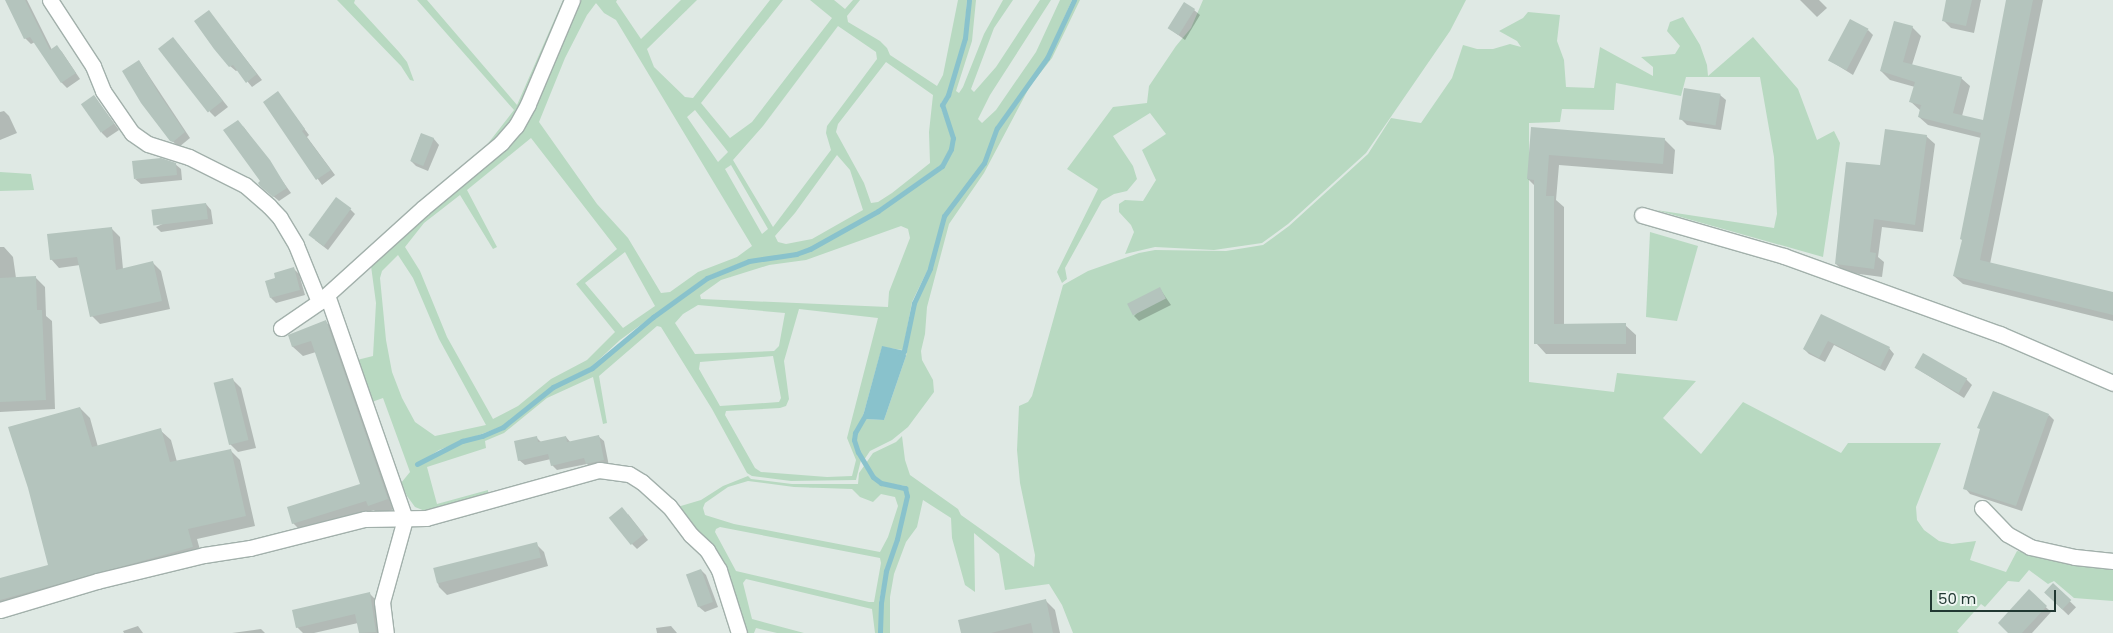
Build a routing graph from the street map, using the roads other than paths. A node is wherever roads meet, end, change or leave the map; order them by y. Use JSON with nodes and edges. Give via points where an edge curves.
{"nodes":[{"id":1,"x":50,"y":0,"type":"edge"},
{"id":2,"x":572,"y":0,"type":"edge"},
{"id":3,"x":1642,"y":214,"type":"dead end"},
{"id":4,"x":323,"y":299,"type":"junction"},
{"id":5,"x":281,"y":328,"type":"dead end"},
{"id":6,"x":2113,"y":382,"type":"edge"},
{"id":7,"x":1982,"y":508,"type":"dead end"},
{"id":8,"x":404,"y":519,"type":"junction"},
{"id":9,"x":2113,"y":561,"type":"edge"},
{"id":10,"x":0,"y":610,"type":"edge"},
{"id":11,"x":386,"y":633,"type":"edge"},
{"id":12,"x":739,"y":633,"type":"edge"}],
"edges":[{"from":1,"to":4,"type":"street","via":[[132,133],[148,144],[189,157],[245,185],[275,212]]},
{"from":2,"to":4,"type":"street","via":[[516,126],[501,143],[423,208]]},
{"from":3,"to":6,"type":"street","via":[[1784,256],[2000,334]]},
{"from":4,"to":5,"type":"street"},
{"from":4,"to":8,"type":"street"},
{"from":7,"to":9,"type":"street","via":[[2008,534],[2030,547]]},
{"from":8,"to":10,"type":"street","via":[[365,519],[250,548],[204,555],[97,581]]},
{"from":8,"to":11,"type":"street","via":[[382,602]]},
{"from":8,"to":12,"type":"street","via":[[426,518],[599,470],[629,474],[658,495],[707,550],[719,570]]}]}
